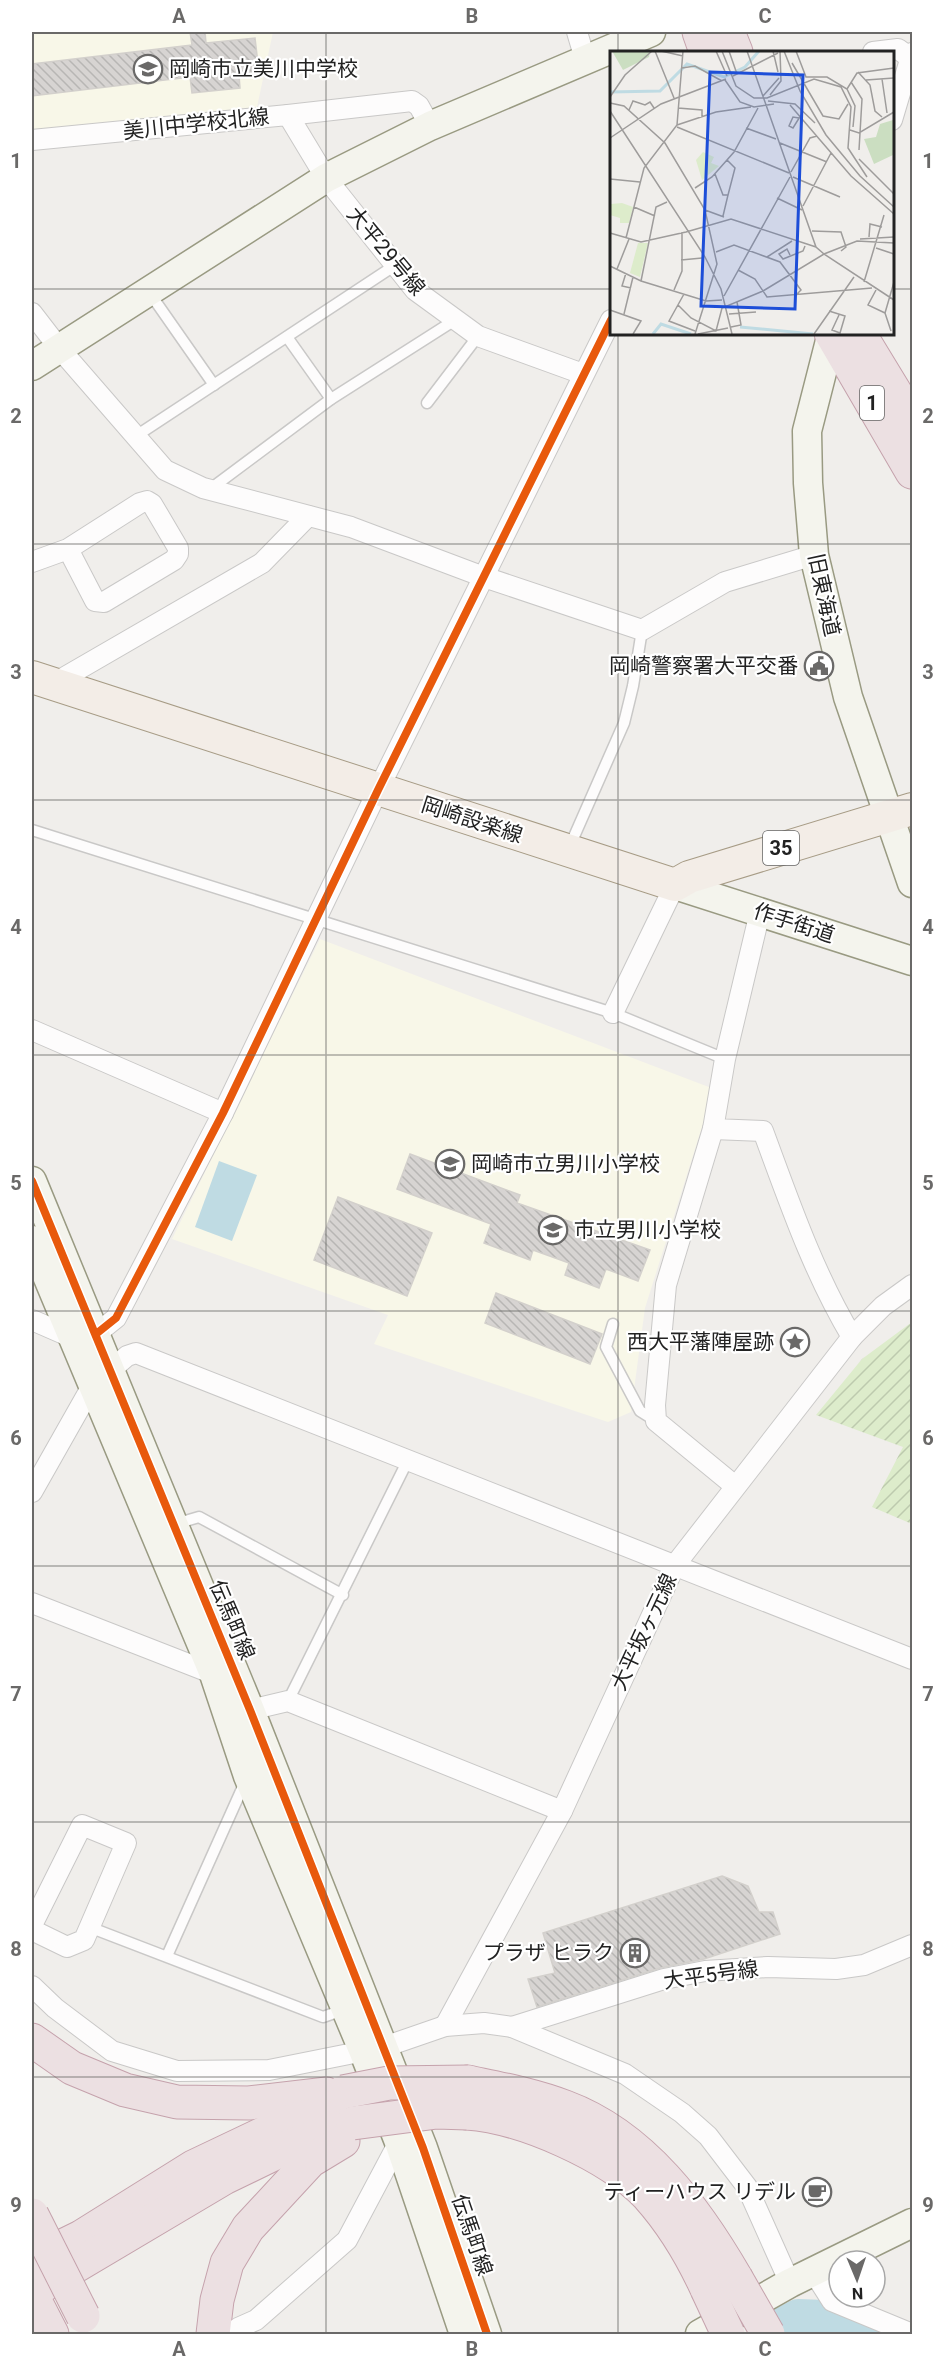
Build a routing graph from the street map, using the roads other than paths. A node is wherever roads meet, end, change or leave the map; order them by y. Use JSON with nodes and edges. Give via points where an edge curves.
{"nodes":[{"id":1,"x":577,"y":32,"type":"edge"},
{"id":2,"x":651,"y":32,"type":"edge"},
{"id":3,"x":699,"y":32,"type":"edge"},
{"id":4,"x":728,"y":32,"type":"edge"},
{"id":5,"x":706,"y":51,"type":"edge"},
{"id":6,"x":736,"y":51,"type":"edge"},
{"id":7,"x":881,"y":51,"type":"edge"},
{"id":8,"x":912,"y":57,"type":"edge"},
{"id":9,"x":585,"y":58,"type":"junction"},
{"id":10,"x":893,"y":114,"type":"edge"},
{"id":11,"x":288,"y":115,"type":"junction"},
{"id":12,"x":430,"y":126,"type":"junction"},
{"id":13,"x":32,"y":140,"type":"edge"},
{"id":14,"x":326,"y":178,"type":"junction"},
{"id":15,"x":394,"y":266,"type":"junction"},
{"id":16,"x":148,"y":291,"type":"junction"},
{"id":17,"x":32,"y":313,"type":"edge"},
{"id":18,"x":455,"y":320,"type":"junction"},
{"id":19,"x":610,"y":322,"type":"edge"},
{"id":20,"x":832,"y":334,"type":"edge"},
{"id":21,"x":833,"y":334,"type":"edge"},
{"id":22,"x":860,"y":334,"type":"edge"},
{"id":23,"x":478,"y":336,"type":"junction"},
{"id":24,"x":287,"y":337,"type":"junction"},
{"id":25,"x":59,"y":348,"type":"junction"},
{"id":26,"x":32,"y":366,"type":"edge"},
{"id":27,"x":584,"y":374,"type":"junction"},
{"id":28,"x":214,"y":385,"type":"junction"},
{"id":29,"x":331,"y":399,"type":"junction"},
{"id":30,"x":428,"y":403,"type":"dead end"},
{"id":31,"x":912,"y":420,"type":"edge"},
{"id":32,"x":136,"y":436,"type":"junction"},
{"id":33,"x":912,"y":472,"type":"edge"},
{"id":34,"x":209,"y":490,"type":"junction"},
{"id":35,"x":308,"y":516,"type":"junction"},
{"id":36,"x":68,"y":549,"type":"junction"},
{"id":37,"x":814,"y":555,"type":"junction"},
{"id":38,"x":32,"y":562,"type":"edge"},
{"id":39,"x":484,"y":577,"type":"junction"},
{"id":40,"x":642,"y":630,"type":"junction"},
{"id":41,"x":38,"y":680,"type":"edge"},
{"id":42,"x":378,"y":790,"type":"junction"},
{"id":43,"x":901,"y":812,"type":"edge"},
{"id":44,"x":32,"y":830,"type":"edge"},
{"id":45,"x":568,"y":851,"type":"junction"},
{"id":46,"x":912,"y":883,"type":"edge"},
{"id":47,"x":675,"y":885,"type":"junction"},
{"id":48,"x":760,"y":912,"type":"junction"},
{"id":49,"x":317,"y":920,"type":"junction"},
{"id":50,"x":912,"y":961,"type":"edge"},
{"id":51,"x":613,"y":1013,"type":"junction"},
{"id":52,"x":32,"y":1030,"type":"edge"},
{"id":53,"x":725,"y":1059,"type":"junction"},
{"id":54,"x":223,"y":1113,"type":"junction"},
{"id":55,"x":713,"y":1130,"type":"junction"},
{"id":56,"x":32,"y":1181,"type":"edge"},
{"id":57,"x":32,"y":1240,"type":"edge"},
{"id":58,"x":912,"y":1285,"type":"edge"},
{"id":59,"x":32,"y":1320,"type":"edge"},
{"id":60,"x":613,"y":1324,"type":"dead end"},
{"id":61,"x":83,"y":1335,"type":"junction"},
{"id":62,"x":852,"y":1337,"type":"junction"},
{"id":63,"x":101,"y":1378,"type":"junction"},
{"id":64,"x":656,"y":1421,"type":"junction"},
{"id":65,"x":408,"y":1460,"type":"junction"},
{"id":66,"x":735,"y":1486,"type":"junction"},
{"id":67,"x":32,"y":1492,"type":"edge"},
{"id":68,"x":173,"y":1525,"type":"junction"},
{"id":69,"x":675,"y":1565,"type":"junction"},
{"id":70,"x":343,"y":1595,"type":"junction"},
{"id":71,"x":32,"y":1603,"type":"edge"},
{"id":72,"x":912,"y":1659,"type":"edge"},
{"id":73,"x":214,"y":1674,"type":"junction"},
{"id":74,"x":288,"y":1701,"type":"junction"},
{"id":75,"x":250,"y":1710,"type":"junction"},
{"id":76,"x":248,"y":1776,"type":"junction"},
{"id":77,"x":562,"y":1811,"type":"junction"},
{"id":78,"x":32,"y":1925,"type":"edge"},
{"id":79,"x":89,"y":1927,"type":"junction"},
{"id":80,"x":32,"y":1930,"type":"edge"},
{"id":81,"x":912,"y":1945,"type":"edge"},
{"id":82,"x":167,"y":1956,"type":"junction"},
{"id":83,"x":32,"y":1986,"type":"edge"},
{"id":84,"x":346,"y":2009,"type":"junction"},
{"id":85,"x":445,"y":2026,"type":"junction"},
{"id":86,"x":512,"y":2027,"type":"junction"},
{"id":87,"x":32,"y":2040,"type":"edge"},
{"id":88,"x":373,"y":2049,"type":"junction"},
{"id":89,"x":468,"y":2098,"type":"junction"},
{"id":90,"x":350,"y":2114,"type":"junction"},
{"id":91,"x":408,"y":2136,"type":"junction"},
{"id":92,"x":32,"y":2215,"type":"edge"},
{"id":93,"x":912,"y":2223,"type":"edge"},
{"id":94,"x":32,"y":2261,"type":"edge"},
{"id":95,"x":802,"y":2277,"type":"junction"},
{"id":96,"x":722,"y":2283,"type":"junction"},
{"id":97,"x":32,"y":2293,"type":"edge"},
{"id":98,"x":88,"y":2325,"type":"edge"},
{"id":99,"x":241,"y":2329,"type":"edge"},
{"id":100,"x":42,"y":2334,"type":"edge"},
{"id":101,"x":464,"y":2334,"type":"edge"},
{"id":102,"x":487,"y":2334,"type":"edge"},
{"id":103,"x":700,"y":2334,"type":"edge"},
{"id":104,"x":728,"y":2334,"type":"edge"},
{"id":105,"x":768,"y":2334,"type":"edge"},
{"id":106,"x":912,"y":2334,"type":"edge"}],
"edges":[{"from":1,"to":9,"type":"street"},
{"from":2,"to":9,"type":"street"},
{"from":3,"to":5,"type":"highway"},
{"from":4,"to":6,"type":"highway"},
{"from":7,"to":8,"type":"street","via":[[898,49]]},
{"from":8,"to":10,"type":"street"},
{"from":9,"to":12,"type":"street"},
{"from":11,"to":12,"type":"street","via":[[412,101]]},
{"from":11,"to":13,"type":"street","name":"美川中学校北線"},
{"from":11,"to":14,"type":"street","name":"美川中学校北線"},
{"from":12,"to":14,"type":"street"},
{"from":14,"to":15,"type":"street","name":"大平29号線"},
{"from":14,"to":16,"type":"street"},
{"from":15,"to":18,"type":"street","name":"大平29号線","via":[[415,290]]},
{"from":15,"to":24,"type":"lane"},
{"from":16,"to":25,"type":"street"},
{"from":16,"to":28,"type":"lane"},
{"from":17,"to":25,"type":"street"},
{"from":18,"to":23,"type":"street","name":"大平29号線"},
{"from":18,"to":29,"type":"lane"},
{"from":19,"to":27,"type":"street"},
{"from":20,"to":37,"type":"street","name":"旧東海道","via":[[807,431]]},
{"from":21,"to":33,"type":"highway","number":"1"},
{"from":22,"to":31,"type":"highway","number":"1"},
{"from":23,"to":27,"type":"street","name":"大平29号線"},
{"from":23,"to":30,"type":"lane"},
{"from":24,"to":28,"type":"lane"},
{"from":24,"to":29,"type":"lane"},
{"from":25,"to":26,"type":"street"},
{"from":25,"to":32,"type":"street"},
{"from":27,"to":39,"type":"street"},
{"from":28,"to":32,"type":"lane"},
{"from":29,"to":34,"type":"lane"},
{"from":32,"to":34,"type":"street","via":[[165,470]]},
{"from":34,"to":35,"type":"street"},
{"from":35,"to":39,"type":"street","via":[[351,527]]},
{"from":35,"to":41,"type":"street","via":[[262,563]]},
{"from":36,"to":36,"type":"street","via":[[147,501],[178,548],[178,554],[174,560],[98,602]]},
{"from":36,"to":38,"type":"street"},
{"from":37,"to":40,"type":"street","via":[[725,582]]},
{"from":37,"to":43,"type":"street","name":"旧東海道","via":[[848,698]]},
{"from":39,"to":40,"type":"street"},
{"from":39,"to":42,"type":"street"},
{"from":40,"to":45,"type":"lane","via":[[624,723]]},
{"from":41,"to":42,"type":"main road","name":"岡崎設楽線"},
{"from":42,"to":45,"type":"main road","name":"岡崎設楽線"},
{"from":42,"to":49,"type":"street"},
{"from":43,"to":46,"type":"street","name":"旧東海道"},
{"from":43,"to":47,"type":"main road","number":"35","via":[[689,877]]},
{"from":44,"to":49,"type":"lane"},
{"from":45,"to":47,"type":"main road","name":"岡崎設楽線"},
{"from":47,"to":48,"type":"street","name":"作手街道"},
{"from":47,"to":51,"type":"street"},
{"from":48,"to":50,"type":"street","name":"作手街道"},
{"from":48,"to":53,"type":"street"},
{"from":49,"to":51,"type":"lane"},
{"from":49,"to":54,"type":"street"},
{"from":51,"to":53,"type":"lane"},
{"from":52,"to":54,"type":"street"},
{"from":53,"to":55,"type":"street"},
{"from":54,"to":61,"type":"street","via":[[116,1318]]},
{"from":55,"to":62,"type":"street","via":[[763,1131],[807,1248]]},
{"from":55,"to":64,"type":"street","via":[[666,1285]]},
{"from":56,"to":61,"type":"street","name":"伝馬町線"},
{"from":57,"to":61,"type":"street","name":"伝馬町線"},
{"from":58,"to":62,"type":"street","name":"大平坂ヶ元線","via":[[883,1306]]},
{"from":59,"to":61,"type":"street"},
{"from":60,"to":64,"type":"lane","via":[[606,1347],[640,1411]]},
{"from":61,"to":63,"type":"street","name":"伝馬町線"},
{"from":62,"to":66,"type":"street","name":"大平坂ヶ元線"},
{"from":63,"to":65,"type":"street","via":[[136,1353]]},
{"from":63,"to":67,"type":"street"},
{"from":63,"to":68,"type":"street","name":"伝馬町線"},
{"from":63,"to":73,"type":"street","name":"伝馬町線"},
{"from":64,"to":66,"type":"street"},
{"from":65,"to":69,"type":"street"},
{"from":65,"to":70,"type":"lane"},
{"from":66,"to":69,"type":"street","name":"大平坂ヶ元線"},
{"from":68,"to":70,"type":"lane","via":[[199,1517]]},
{"from":68,"to":75,"type":"street","name":"伝馬町線"},
{"from":69,"to":72,"type":"street"},
{"from":69,"to":77,"type":"street","name":"大平坂ヶ元線"},
{"from":70,"to":74,"type":"lane"},
{"from":71,"to":73,"type":"street"},
{"from":73,"to":76,"type":"street","name":"伝馬町線"},
{"from":74,"to":75,"type":"street"},
{"from":74,"to":77,"type":"street"},
{"from":75,"to":88,"type":"street","name":"伝馬町線"},
{"from":76,"to":82,"type":"lane"},
{"from":76,"to":84,"type":"street","name":"伝馬町線"},
{"from":77,"to":85,"type":"street","name":"大平坂ヶ元線"},
{"from":78,"to":79,"type":"street","via":[[82,1825],[126,1844]]},
{"from":79,"to":80,"type":"street","via":[[84,1940],[67,1947]]},
{"from":79,"to":82,"type":"lane"},
{"from":81,"to":86,"type":"street","name":"大平5号線","via":[[864,1965],[836,1969],[768,1967],[675,1977]]},
{"from":82,"to":84,"type":"lane","via":[[323,2017]]},
{"from":83,"to":88,"type":"street","via":[[112,2051],[177,2071],[269,2070]]},
{"from":84,"to":88,"type":"street","name":"伝馬町線"},
{"from":85,"to":86,"type":"street","via":[[483,2023]]},
{"from":85,"to":88,"type":"street"},
{"from":86,"to":95,"type":"street","via":[[625,2074],[682,2113],[708,2136],[747,2187]]},
{"from":87,"to":90,"type":"highway","via":[[72,2068],[125,2090],[177,2103],[249,2103]]},
{"from":88,"to":91,"type":"street"},
{"from":89,"to":90,"type":"highway","bridge":true,"via":[[389,2094]]},
{"from":89,"to":91,"type":"highway","bridge":true,"via":[[437,2112]]},
{"from":89,"to":96,"type":"highway","via":[[489,2115],[576,2146],[618,2172],[646,2195],[692,2256]]},
{"from":90,"to":91,"type":"highway","bridge":true},
{"from":90,"to":94,"type":"highway","via":[[291,2121],[248,2139],[193,2167],[81,2237]]},
{"from":90,"to":97,"type":"highway","via":[[224,2178]]},
{"from":90,"to":99,"type":"highway","via":[[248,2228],[227,2263],[217,2300]]},
{"from":91,"to":99,"type":"street","via":[[347,2240]]},
{"from":91,"to":101,"type":"street","name":"伝馬町線"},
{"from":91,"to":102,"type":"street","name":"伝馬町線"},
{"from":92,"to":98,"type":"highway","bridge":true},
{"from":93,"to":95,"type":"street"},
{"from":95,"to":103,"type":"street"},
{"from":95,"to":106,"type":"street","via":[[832,2301]]},
{"from":96,"to":104,"type":"highway","bridge":true},
{"from":96,"to":105,"type":"highway","bridge":true},
{"from":97,"to":100,"type":"highway"}]}
